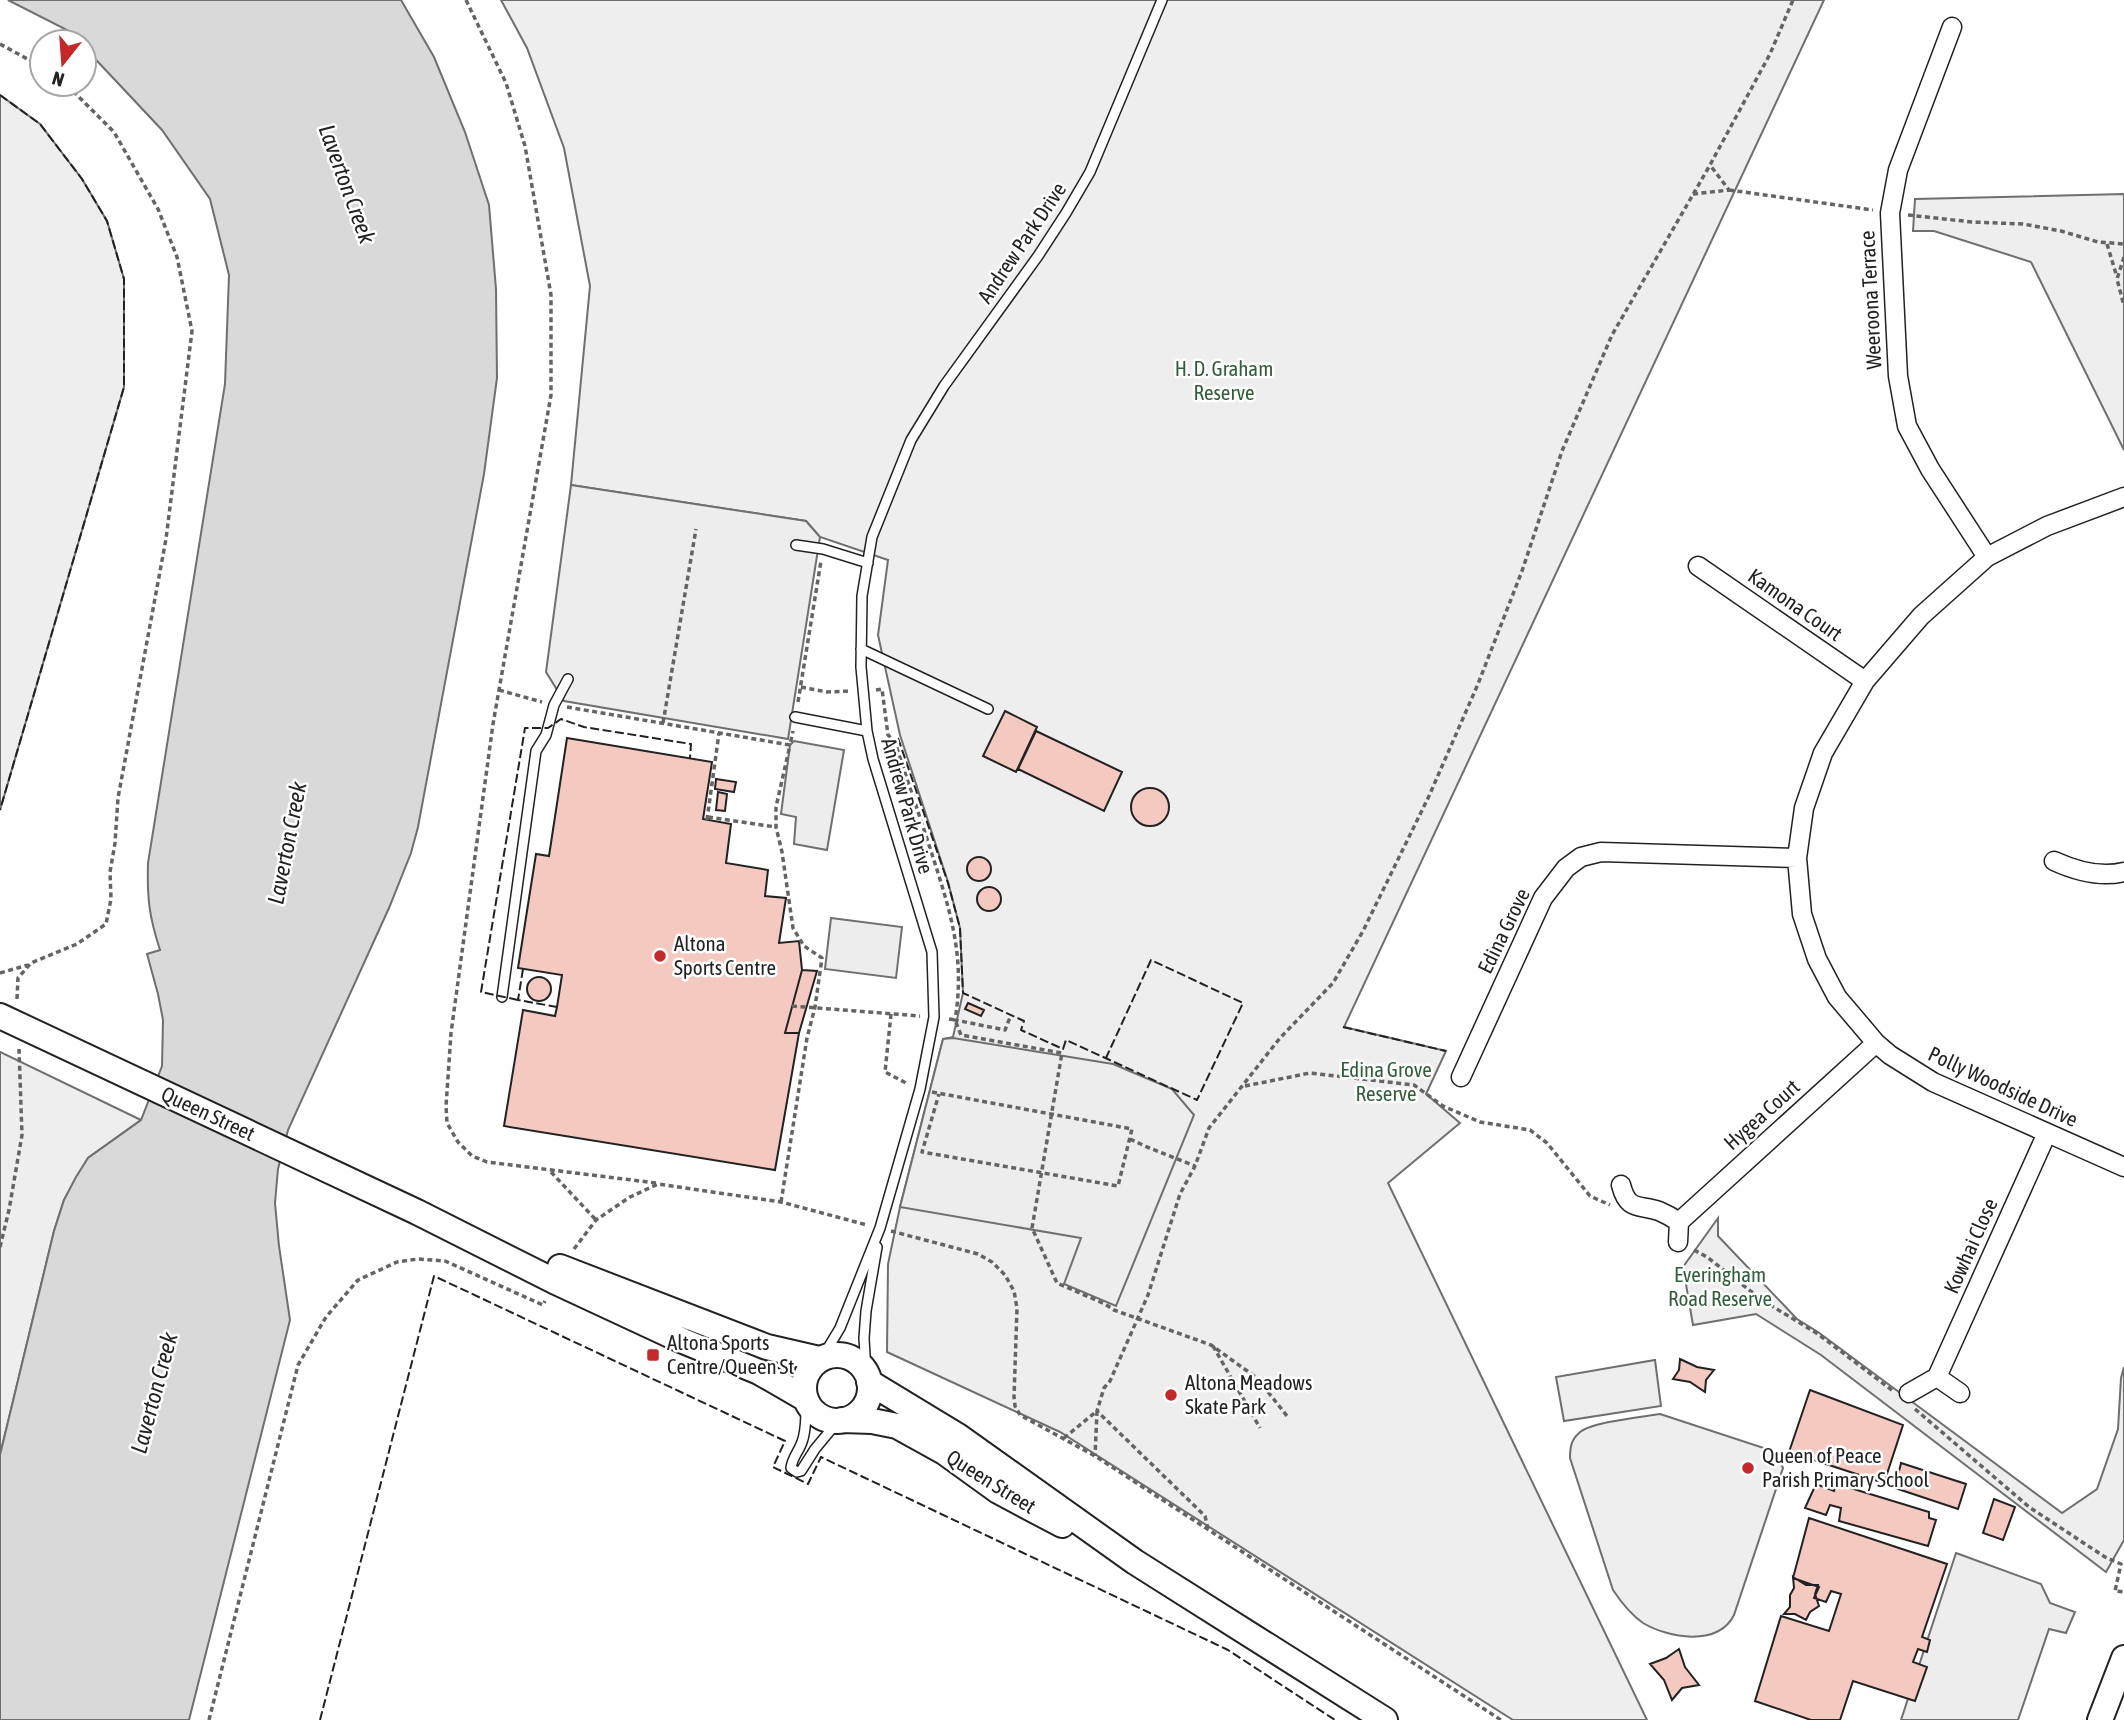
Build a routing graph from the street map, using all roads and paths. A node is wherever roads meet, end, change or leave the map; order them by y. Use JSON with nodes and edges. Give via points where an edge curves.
{"nodes":[{"id":1,"x":466,"y":0,"type":"edge"},
{"id":2,"x":1162,"y":0,"type":"edge"},
{"id":3,"x":1793,"y":0,"type":"edge"},
{"id":4,"x":1952,"y":27,"type":"dead end"},
{"id":5,"x":0,"y":44,"type":"edge"},
{"id":6,"x":28,"y":59,"type":"edge"},
{"id":7,"x":80,"y":98,"type":"edge"},
{"id":8,"x":1710,"y":165,"type":"junction"},
{"id":9,"x":1729,"y":190,"type":"junction"},
{"id":10,"x":1692,"y":194,"type":"junction"},
{"id":11,"x":1890,"y":213,"type":"junction"},
{"id":12,"x":2106,"y":243,"type":"junction"},
{"id":13,"x":2124,"y":244,"type":"edge"},
{"id":14,"x":2124,"y":257,"type":"edge"},
{"id":15,"x":2117,"y":279,"type":"junction"},
{"id":16,"x":2124,"y":306,"type":"edge"},
{"id":17,"x":2124,"y":498,"type":"edge"},
{"id":18,"x":696,"y":529,"type":"dead end"},
{"id":19,"x":796,"y":545,"type":"dead end"},
{"id":20,"x":823,"y":549,"type":"junction"},
{"id":21,"x":1987,"y":557,"type":"junction"},
{"id":22,"x":868,"y":563,"type":"junction"},
{"id":23,"x":1698,"y":566,"type":"dead end"},
{"id":24,"x":861,"y":649,"type":"junction"},
{"id":25,"x":568,"y":679,"type":"dead end"},
{"id":26,"x":1865,"y":681,"type":"junction"},
{"id":27,"x":801,"y":687,"type":"junction"},
{"id":28,"x":499,"y":691,"type":"junction"},
{"id":29,"x":863,"y":691,"type":"junction"},
{"id":30,"x":554,"y":705,"type":"junction"},
{"id":31,"x":988,"y":709,"type":"dead end"},
{"id":32,"x":796,"y":717,"type":"junction"},
{"id":33,"x":663,"y":723,"type":"junction"},
{"id":34,"x":867,"y":731,"type":"junction"},
{"id":35,"x":719,"y":733,"type":"junction"},
{"id":36,"x":790,"y":745,"type":"junction"},
{"id":37,"x":776,"y":827,"type":"junction"},
{"id":38,"x":1797,"y":858,"type":"junction"},
{"id":39,"x":2054,"y":861,"type":"dead end"},
{"id":40,"x":2124,"y":872,"type":"edge"},
{"id":41,"x":31,"y":963,"type":"junction"},
{"id":42,"x":0,"y":973,"type":"edge"},
{"id":43,"x":502,"y":997,"type":"dead end"},
{"id":44,"x":792,"y":1006,"type":"dead end"},
{"id":45,"x":815,"y":1007,"type":"junction"},
{"id":46,"x":891,"y":1014,"type":"junction"},
{"id":47,"x":1011,"y":1015,"type":"dead end"},
{"id":48,"x":933,"y":1017,"type":"junction"},
{"id":49,"x":955,"y":1020,"type":"junction"},
{"id":50,"x":9,"y":1021,"type":"edge"},
{"id":51,"x":1876,"y":1043,"type":"junction"},
{"id":52,"x":1461,"y":1077,"type":"dead end"},
{"id":53,"x":1243,"y":1086,"type":"junction"},
{"id":54,"x":920,"y":1089,"type":"junction"},
{"id":55,"x":1052,"y":1114,"type":"junction"},
{"id":56,"x":2047,"y":1133,"type":"junction"},
{"id":57,"x":1130,"y":1139,"type":"junction"},
{"id":58,"x":1195,"y":1166,"type":"junction"},
{"id":59,"x":2124,"y":1167,"type":"edge"},
{"id":60,"x":550,"y":1171,"type":"junction"},
{"id":61,"x":1041,"y":1173,"type":"junction"},
{"id":62,"x":658,"y":1184,"type":"junction"},
{"id":63,"x":1621,"y":1185,"type":"dead end"},
{"id":64,"x":781,"y":1202,"type":"junction"},
{"id":65,"x":1619,"y":1209,"type":"dead end"},
{"id":66,"x":417,"y":1212,"type":"junction"},
{"id":67,"x":1679,"y":1222,"type":"junction"},
{"id":68,"x":880,"y":1228,"type":"junction"},
{"id":69,"x":1678,"y":1242,"type":"joint"},
{"id":70,"x":0,"y":1247,"type":"edge"},
{"id":71,"x":543,"y":1305,"type":"dead end"},
{"id":72,"x":1137,"y":1319,"type":"junction"},
{"id":73,"x":1212,"y":1345,"type":"junction"},
{"id":74,"x":821,"y":1359,"type":"junction"},
{"id":75,"x":1937,"y":1377,"type":"junction"},
{"id":76,"x":868,"y":1378,"type":"junction"},
{"id":77,"x":1960,"y":1393,"type":"dead end"},
{"id":78,"x":1907,"y":1399,"type":"junction"},
{"id":79,"x":806,"y":1400,"type":"junction"},
{"id":80,"x":1097,"y":1412,"type":"junction"},
{"id":81,"x":1287,"y":1416,"type":"dead end"},
{"id":82,"x":840,"y":1420,"type":"junction"},
{"id":83,"x":1260,"y":1428,"type":"dead end"},
{"id":84,"x":1065,"y":1438,"type":"junction"},
{"id":85,"x":1095,"y":1456,"type":"junction"},
{"id":86,"x":1208,"y":1530,"type":"junction"},
{"id":87,"x":1135,"y":1562,"type":"junction"},
{"id":88,"x":2124,"y":1592,"type":"edge"},
{"id":89,"x":2124,"y":1658,"type":"edge"},
{"id":90,"x":209,"y":1720,"type":"edge"},
{"id":91,"x":1385,"y":1720,"type":"edge"},
{"id":92,"x":1501,"y":1720,"type":"edge"},
{"id":93,"x":2100,"y":1720,"type":"edge"}],
"edges":[{"from":1,"to":28,"type":"path","via":[[506,83],[525,146],[551,295],[551,395]]},
{"from":2,"to":22,"type":"lane","name":"Andrew Park Drive","via":[[1090,172],[911,440],[872,537]]},
{"from":3,"to":8,"type":"path","via":[[1770,54]]},
{"from":4,"to":11,"type":"street","name":"Weeroona Terrace","via":[[1898,170]]},
{"from":5,"to":6,"type":"path"},
{"from":7,"to":41,"type":"path","via":[[114,132],[158,209],[177,257],[192,331],[166,539],[118,798],[106,924],[77,944]]},
{"from":8,"to":9,"type":"path"},
{"from":8,"to":10,"type":"path"},
{"from":9,"to":10,"type":"path"},
{"from":9,"to":11,"type":"path"},
{"from":10,"to":53,"type":"path","via":[[1612,335],[1562,451],[1478,684],[1363,931],[1333,983],[1280,1038]]},
{"from":11,"to":12,"type":"path","via":[[2023,224]]},
{"from":11,"to":21,"type":"street","name":"Weeroona Terrace","via":[[1898,376],[1908,426]]},
{"from":12,"to":13,"type":"path"},
{"from":12,"to":15,"type":"path"},
{"from":14,"to":15,"type":"path"},
{"from":15,"to":16,"type":"path"},
{"from":17,"to":21,"type":"street","name":"Polly Woodside Drive","via":[[2047,526]]},
{"from":18,"to":33,"type":"path"},
{"from":19,"to":20,"type":"lane"},
{"from":20,"to":22,"type":"lane"},
{"from":20,"to":27,"type":"path"},
{"from":21,"to":26,"type":"street","name":"Polly Woodside Drive","via":[[1921,617]]},
{"from":22,"to":24,"type":"lane","name":"Andrew Park Drive"},
{"from":23,"to":26,"type":"street","name":"Kamona Court"},
{"from":24,"to":29,"type":"lane","name":"Andrew Park Drive"},
{"from":24,"to":31,"type":"lane"},
{"from":25,"to":30,"type":"lane"},
{"from":26,"to":38,"type":"street","name":"Polly Woodside Drive","via":[[1824,753],[1804,808]]},
{"from":27,"to":29,"type":"path"},
{"from":27,"to":32,"type":"path"},
{"from":28,"to":30,"type":"path"},
{"from":28,"to":60,"type":"path","via":[[452,1033],[447,1123],[472,1156]]},
{"from":29,"to":34,"type":"lane","name":"Andrew Park Drive"},
{"from":29,"to":49,"type":"path","via":[[882,689],[888,735],[895,742],[948,903],[956,936],[960,992]]},
{"from":30,"to":33,"type":"path"},
{"from":30,"to":43,"type":"lane","via":[[532,772]]},
{"from":32,"to":34,"type":"lane"},
{"from":32,"to":36,"type":"path"},
{"from":33,"to":35,"type":"path"},
{"from":34,"to":48,"type":"lane","name":"Andrew Park Drive","via":[[932,952]]},
{"from":35,"to":36,"type":"path"},
{"from":35,"to":37,"type":"path","via":[[708,818]]},
{"from":36,"to":37,"type":"path"},
{"from":37,"to":45,"type":"path","via":[[793,928],[804,946],[822,958]]},
{"from":38,"to":51,"type":"street","name":"Polly Woodside Drive","via":[[1802,914],[1817,959],[1837,997]]},
{"from":38,"to":52,"type":"street","name":"Edina Grove","via":[[1601,852],[1581,857],[1566,868],[1543,898]]},
{"from":39,"to":40,"type":"street","via":[[2092,873]]},
{"from":41,"to":42,"type":"path"},
{"from":41,"to":50,"type":"path","via":[[18,978]]},
{"from":44,"to":45,"type":"path"},
{"from":45,"to":46,"type":"path"},
{"from":45,"to":64,"type":"path"},
{"from":46,"to":48,"type":"path"},
{"from":46,"to":54,"type":"path","via":[[885,1072]]},
{"from":47,"to":49,"type":"path","via":[[1006,1030]]},
{"from":48,"to":49,"type":"path"},
{"from":48,"to":54,"type":"lane","name":"Andrew Park Drive"},
{"from":49,"to":55,"type":"path","via":[[961,1035],[1062,1053]]},
{"from":50,"to":66,"type":"main road","name":"Queen Street"},
{"from":50,"to":70,"type":"path","via":[[22,1135]]},
{"from":51,"to":56,"type":"street","name":"Polly Woodside Drive","via":[[1933,1082]]},
{"from":51,"to":67,"type":"street","name":"Hygea Court"},
{"from":53,"to":58,"type":"path","via":[[1209,1128]]},
{"from":53,"to":65,"type":"path","via":[[1310,1073],[1414,1085],[1443,1106],[1480,1122],[1530,1130],[1547,1143],[1590,1196]]},
{"from":54,"to":68,"type":"lane","name":"Andrew Park Drive"},
{"from":55,"to":57,"type":"path","via":[[1132,1129]]},
{"from":55,"to":61,"type":"path"},
{"from":55,"to":61,"type":"path","via":[[939,1094],[922,1152]]},
{"from":56,"to":59,"type":"street","name":"Polly Woodside Drive"},
{"from":56,"to":75,"type":"street","name":"Kowhai Close"},
{"from":57,"to":58,"type":"path"},
{"from":57,"to":61,"type":"path","via":[[1118,1186]]},
{"from":58,"to":72,"type":"path","via":[[1180,1194]]},
{"from":60,"to":62,"type":"path"},
{"from":60,"to":62,"type":"path","via":[[596,1220]]},
{"from":61,"to":72,"type":"path","via":[[1032,1228],[1057,1283]]},
{"from":62,"to":64,"type":"path"},
{"from":63,"to":67,"type":"street","via":[[1632,1205],[1658,1210]]},
{"from":64,"to":68,"type":"path"},
{"from":66,"to":74,"type":"main road","name":"Queen Street","via":[[767,1347]]},
{"from":66,"to":79,"type":"main road","name":"Queen Street","via":[[566,1286],[759,1372]]},
{"from":67,"to":69,"type":"street"},
{"from":68,"to":74,"type":"lane","name":"Andrew Park Drive","via":[[839,1328]]},
{"from":68,"to":76,"type":"lane","name":"Andrew Park Drive","via":[[866,1311]]},
{"from":68,"to":84,"type":"path","via":[[978,1254],[1005,1275],[1017,1308],[1015,1406],[1020,1415]]},
{"from":69,"to":78,"type":"path"},
{"from":71,"to":90,"type":"path","via":[[445,1261],[418,1259],[397,1262],[358,1280],[326,1317],[298,1366]]},
{"from":72,"to":73,"type":"path"},
{"from":72,"to":80,"type":"path"},
{"from":73,"to":81,"type":"path","via":[[1257,1378]]},
{"from":73,"to":83,"type":"path"},
{"from":74,"to":76,"type":"main road","via":[[843,1355],[861,1366]]},
{"from":74,"to":79,"type":"main road","via":[[806,1377]]},
{"from":75,"to":77,"type":"street"},
{"from":75,"to":78,"type":"street"},
{"from":76,"to":82,"type":"main road","via":[[866,1402],[852,1417]]},
{"from":76,"to":87,"type":"main road","name":"Queen Street"},
{"from":78,"to":88,"type":"path","via":[[2029,1507],[2121,1564],[2115,1591]]},
{"from":79,"to":82,"type":"main road","via":[[820,1416]]},
{"from":79,"to":82,"type":"lane","via":[[805,1430],[791,1464],[794,1470],[801,1471]]},
{"from":80,"to":84,"type":"path"},
{"from":80,"to":85,"type":"path"},
{"from":80,"to":86,"type":"path","via":[[1205,1516]]},
{"from":82,"to":87,"type":"main road","name":"Queen Street","via":[[897,1426],[944,1452],[998,1491]]},
{"from":84,"to":85,"type":"path"},
{"from":85,"to":86,"type":"path"},
{"from":86,"to":92,"type":"path"},
{"from":87,"to":91,"type":"main road","name":"Queen Street"},
{"from":89,"to":93,"type":"main road"}]}
